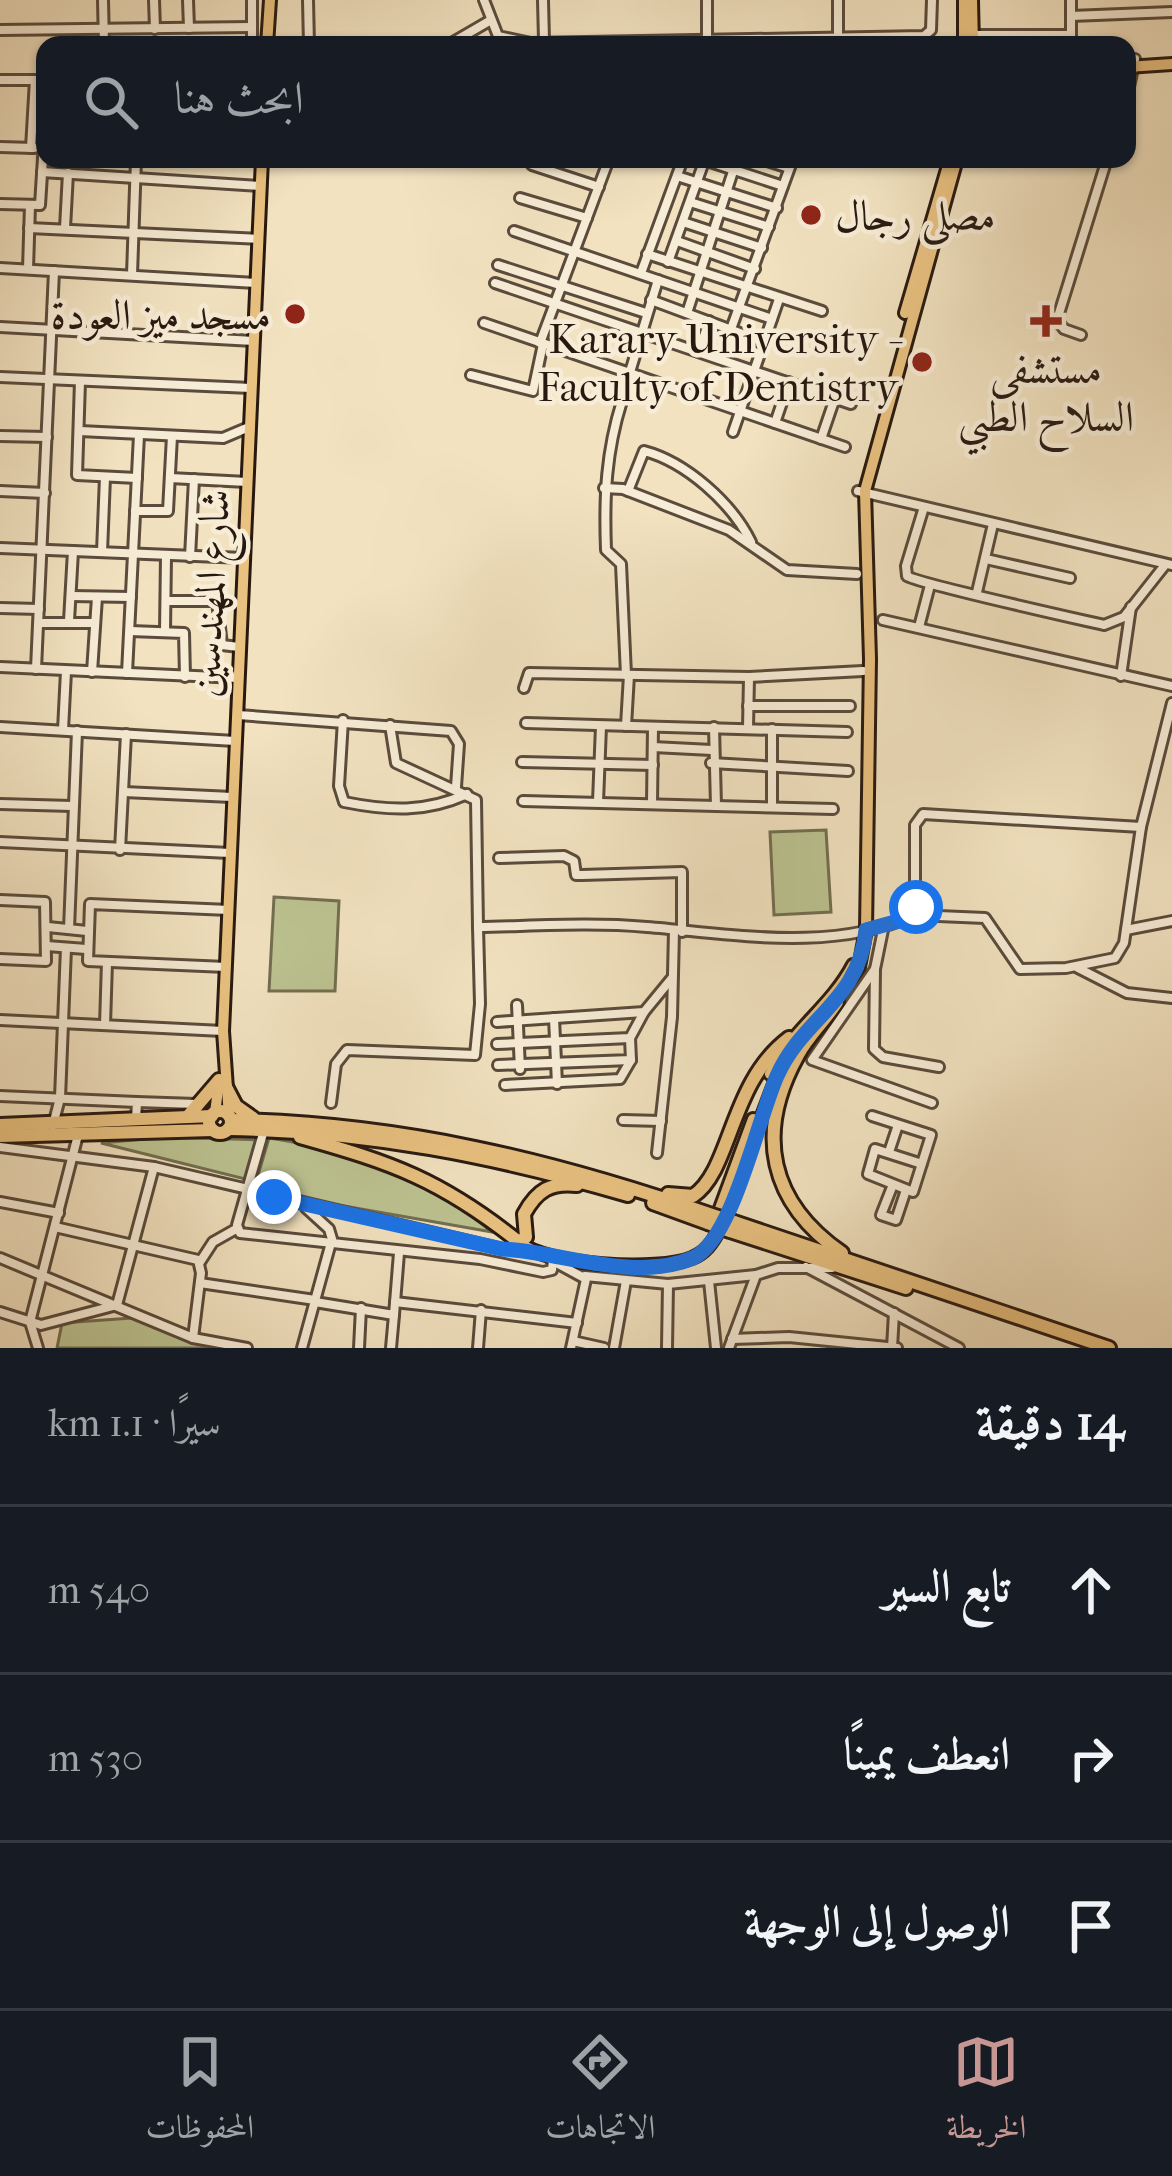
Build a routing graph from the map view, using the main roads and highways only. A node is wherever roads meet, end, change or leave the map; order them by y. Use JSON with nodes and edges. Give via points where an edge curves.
{"nodes":[{"id":1,"x":270,"y":0,"type":"edge"},
{"id":2,"x":968,"y":0,"type":"edge"},
{"id":3,"x":268,"y":36,"type":"edge"},
{"id":4,"x":965,"y":36,"type":"edge"},
{"id":5,"x":972,"y":36,"type":"edge"},
{"id":6,"x":1172,"y":61,"type":"edge"},
{"id":7,"x":1136,"y":63,"type":"edge"},
{"id":8,"x":261,"y":168,"type":"edge"},
{"id":9,"x":950,"y":168,"type":"edge"},
{"id":10,"x":862,"y":491,"type":"junction"},
{"id":11,"x":863,"y":931,"type":"junction"},
{"id":12,"x":837,"y":1002,"type":"junction"},
{"id":13,"x":789,"y":1038,"type":"junction"},
{"id":14,"x":222,"y":1077,"type":"junction"},
{"id":15,"x":219,"y":1118,"type":"junction"},
{"id":16,"x":267,"y":1127,"type":"junction"},
{"id":17,"x":84,"y":1128,"type":"junction"},
{"id":18,"x":7,"y":1131,"type":"edge"},
{"id":19,"x":626,"y":1186,"type":"junction"},
{"id":20,"x":608,"y":1189,"type":"junction"},
{"id":21,"x":710,"y":1219,"type":"junction"},
{"id":22,"x":523,"y":1242,"type":"junction"},
{"id":23,"x":849,"y":1265,"type":"junction"},
{"id":24,"x":1085,"y":1348,"type":"edge"},
{"id":25,"x":1109,"y":1348,"type":"edge"}],
"edges":[{"from":1,"to":3,"type":"main road"},
{"from":2,"to":4,"type":"main road"},
{"from":2,"to":5,"type":"main road"},
{"from":6,"to":7,"type":"main road"},
{"from":8,"to":14,"type":"main road","name":"شارع المهندسين"},
{"from":9,"to":10,"type":"main road"},
{"from":10,"to":11,"type":"main road","via":[[870,659]]},
{"from":10,"to":11,"type":"main road"},
{"from":11,"to":12,"type":"main road","via":[[859,967]]},
{"from":11,"to":13,"type":"main road","via":[[847,976]]},
{"from":12,"to":22,"type":"main road","via":[[779,1071],[704,1252],[666,1264],[549,1259]]},
{"from":12,"to":23,"type":"highway","via":[[791,1071],[774,1152],[790,1204]]},
{"from":13,"to":19,"type":"highway","via":[[745,1087],[700,1191]]},
{"from":13,"to":22,"type":"main road","via":[[702,1244],[668,1258],[540,1250]]},
{"from":14,"to":15,"type":"highway"},
{"from":14,"to":15,"type":"main road","name":"شارع المهندسين"},
{"from":14,"to":16,"type":"highway","via":[[236,1106]]},
{"from":15,"to":16,"type":"highway"},
{"from":15,"to":17,"type":"highway"},
{"from":15,"to":17,"type":"highway"},
{"from":16,"to":19,"type":"highway","via":[[431,1136]]},
{"from":16,"to":20,"type":"highway","via":[[456,1149]]},
{"from":16,"to":22,"type":"highway","via":[[400,1166]]},
{"from":17,"to":18,"type":"highway"},
{"from":17,"to":18,"type":"highway"},
{"from":19,"to":21,"type":"highway"},
{"from":20,"to":21,"type":"highway"},
{"from":20,"to":22,"type":"highway","via":[[543,1189],[524,1214]]},
{"from":21,"to":23,"type":"highway","bridge":true},
{"from":23,"to":24,"type":"highway"},
{"from":23,"to":25,"type":"highway"}]}
